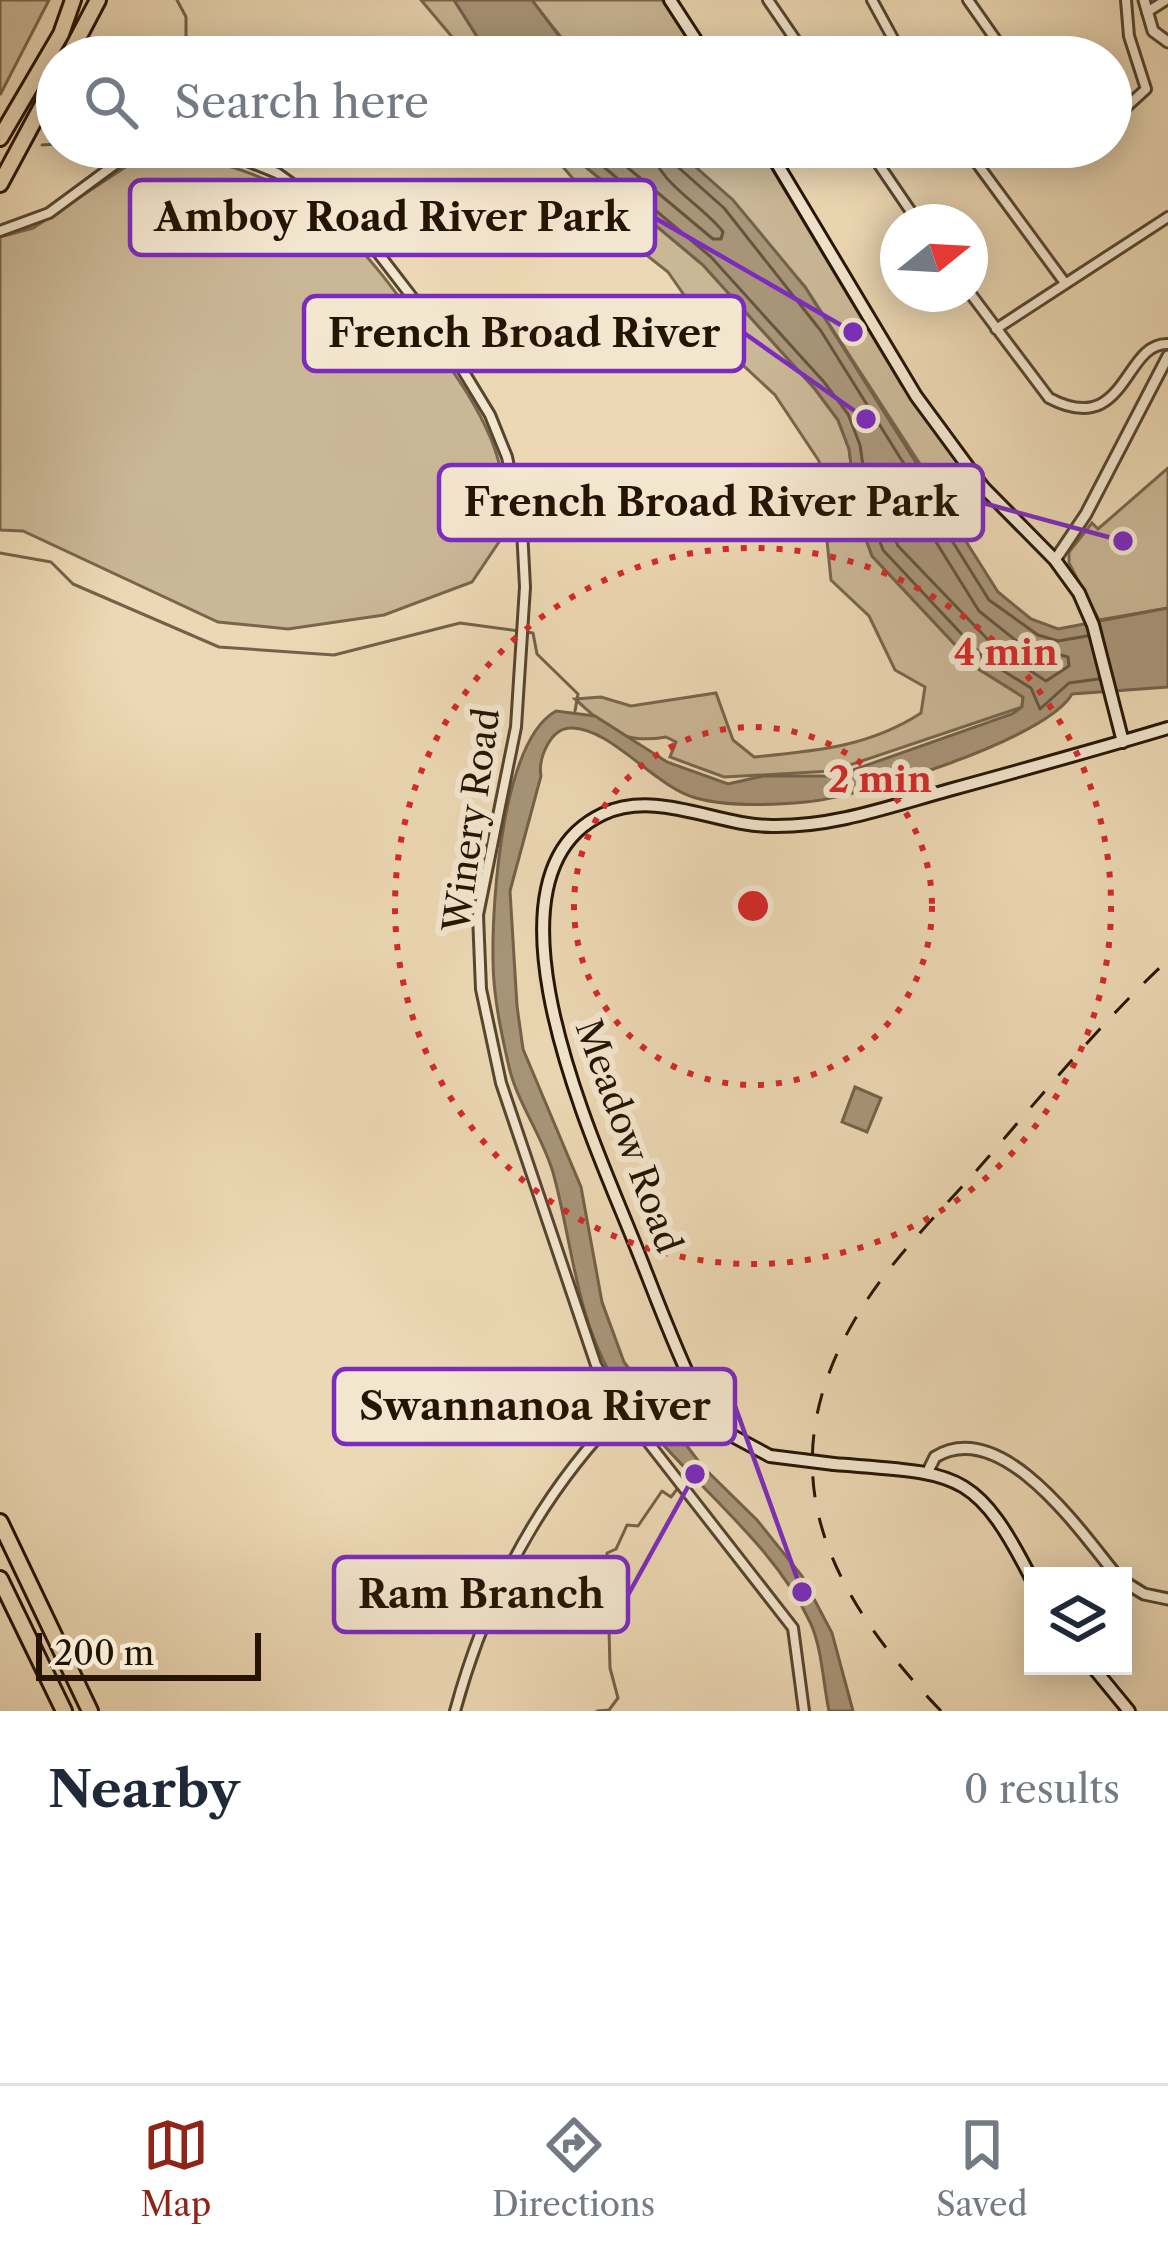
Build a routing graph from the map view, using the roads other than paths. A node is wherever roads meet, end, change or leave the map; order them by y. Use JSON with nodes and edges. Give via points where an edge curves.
{"nodes":[{"id":1,"x":73,"y":0,"type":"edge"},
{"id":2,"x":98,"y":0,"type":"edge"},
{"id":3,"x":670,"y":0,"type":"edge"},
{"id":4,"x":768,"y":0,"type":"edge"},
{"id":5,"x":872,"y":0,"type":"edge"},
{"id":6,"x":968,"y":0,"type":"edge"},
{"id":7,"x":1126,"y":0,"type":"edge"},
{"id":8,"x":1144,"y":0,"type":"edge"},
{"id":9,"x":1166,"y":0,"type":"edge"},
{"id":10,"x":1146,"y":13,"type":"junction"},
{"id":11,"x":60,"y":36,"type":"edge"},
{"id":12,"x":79,"y":36,"type":"edge"},
{"id":13,"x":693,"y":36,"type":"edge"},
{"id":14,"x":793,"y":36,"type":"edge"},
{"id":15,"x":892,"y":36,"type":"edge"},
{"id":16,"x":993,"y":36,"type":"edge"},
{"id":17,"x":1129,"y":36,"type":"edge"},
{"id":18,"x":1168,"y":42,"type":"edge"},
{"id":19,"x":1132,"y":45,"type":"edge"},
{"id":20,"x":36,"y":77,"type":"edge"},
{"id":21,"x":1132,"y":102,"type":"edge"},
{"id":22,"x":36,"y":117,"type":"edge"},
{"id":23,"x":0,"y":138,"type":"edge"},
{"id":24,"x":110,"y":168,"type":"edge"},
{"id":25,"x":266,"y":168,"type":"edge"},
{"id":26,"x":779,"y":168,"type":"edge"},
{"id":27,"x":881,"y":168,"type":"edge"},
{"id":28,"x":980,"y":168,"type":"edge"},
{"id":29,"x":0,"y":184,"type":"edge"},
{"id":30,"x":906,"y":204,"type":"edge"},
{"id":31,"x":1168,"y":217,"type":"edge"},
{"id":32,"x":0,"y":231,"type":"edge"},
{"id":33,"x":1065,"y":283,"type":"junction"},
{"id":34,"x":984,"y":312,"type":"edge"},
{"id":35,"x":996,"y":329,"type":"junction"},
{"id":36,"x":1168,"y":344,"type":"edge"},
{"id":37,"x":1168,"y":356,"type":"edge"},
{"id":38,"x":1055,"y":560,"type":"junction"},
{"id":39,"x":1115,"y":715,"type":"junction"},
{"id":40,"x":1168,"y":728,"type":"edge"},
{"id":41,"x":1123,"y":742,"type":"junction"},
{"id":42,"x":1092,"y":750,"type":"junction"},
{"id":43,"x":604,"y":1382,"type":"junction"},
{"id":44,"x":623,"y":1410,"type":"junction"},
{"id":45,"x":601,"y":1432,"type":"junction"},
{"id":46,"x":645,"y":1438,"type":"junction"},
{"id":47,"x":927,"y":1473,"type":"junction"},
{"id":48,"x":0,"y":1522,"type":"edge"},
{"id":49,"x":1024,"y":1567,"type":"edge"},
{"id":50,"x":1110,"y":1567,"type":"edge"},
{"id":51,"x":0,"y":1579,"type":"edge"},
{"id":52,"x":1132,"y":1587,"type":"edge"},
{"id":53,"x":1168,"y":1599,"type":"edge"},
{"id":54,"x":1099,"y":1675,"type":"edge"},
{"id":55,"x":64,"y":1711,"type":"edge"},
{"id":56,"x":90,"y":1711,"type":"edge"},
{"id":57,"x":455,"y":1711,"type":"edge"},
{"id":58,"x":804,"y":1711,"type":"edge"},
{"id":59,"x":1129,"y":1711,"type":"edge"}],
"edges":[{"from":1,"to":11,"type":"highway"},
{"from":2,"to":12,"type":"highway"},
{"from":3,"to":13,"type":"main road"},
{"from":4,"to":14,"type":"street"},
{"from":5,"to":15,"type":"street"},
{"from":6,"to":16,"type":"street"},
{"from":7,"to":17,"type":"street"},
{"from":8,"to":10,"type":"street"},
{"from":9,"to":10,"type":"street"},
{"from":10,"to":18,"type":"street"},
{"from":19,"to":21,"type":"street","via":[[1146,89]]},
{"from":20,"to":23,"type":"highway"},
{"from":22,"to":29,"type":"highway"},
{"from":24,"to":32,"type":"street","name":"Winery Road","via":[[49,213]]},
{"from":25,"to":43,"type":"street","name":"Winery Road","via":[[365,236],[490,415],[507,457],[522,529],[516,727],[478,915],[481,989],[527,1170]]},
{"from":26,"to":38,"type":"main road","via":[[916,396],[983,488]]},
{"from":27,"to":30,"type":"street"},
{"from":28,"to":33,"type":"street"},
{"from":31,"to":33,"type":"street"},
{"from":33,"to":35,"type":"street"},
{"from":34,"to":35,"type":"street"},
{"from":35,"to":36,"type":"street","via":[[1049,398],[1084,410],[1112,399],[1153,347]]},
{"from":37,"to":38,"type":"street"},
{"from":38,"to":39,"type":"main road","via":[[1093,625]]},
{"from":39,"to":41,"type":"main road"},
{"from":39,"to":42,"type":"main road","via":[[1108,738]]},
{"from":40,"to":41,"type":"main road","name":"Meadow Road"},
{"from":41,"to":42,"type":"main road","name":"Meadow Road"},
{"from":42,"to":47,"type":"main road","name":"Meadow Road","bridge":true,"via":[[820,824],[754,826],[626,807],[580,830],[554,864],[546,895],[549,978],[571,1084],[700,1400],[729,1434],[770,1456]]},
{"from":43,"to":44,"type":"street","name":"Winery Road"},
{"from":43,"to":45,"type":"street"},
{"from":44,"to":45,"type":"street"},
{"from":44,"to":46,"type":"street","name":"Winery Road"},
{"from":45,"to":46,"type":"street"},
{"from":45,"to":57,"type":"street","via":[[513,1555]]},
{"from":46,"to":58,"type":"street","name":"Winery Road","via":[[793,1628]]},
{"from":47,"to":49,"type":"main road","name":"Meadow Road","via":[[965,1486],[991,1508]]},
{"from":47,"to":50,"type":"street","via":[[935,1457],[953,1449],[1010,1462]]},
{"from":48,"to":56,"type":"highway"},
{"from":51,"to":55,"type":"highway"},
{"from":52,"to":53,"type":"street"},
{"from":54,"to":59,"type":"main road"}]}
